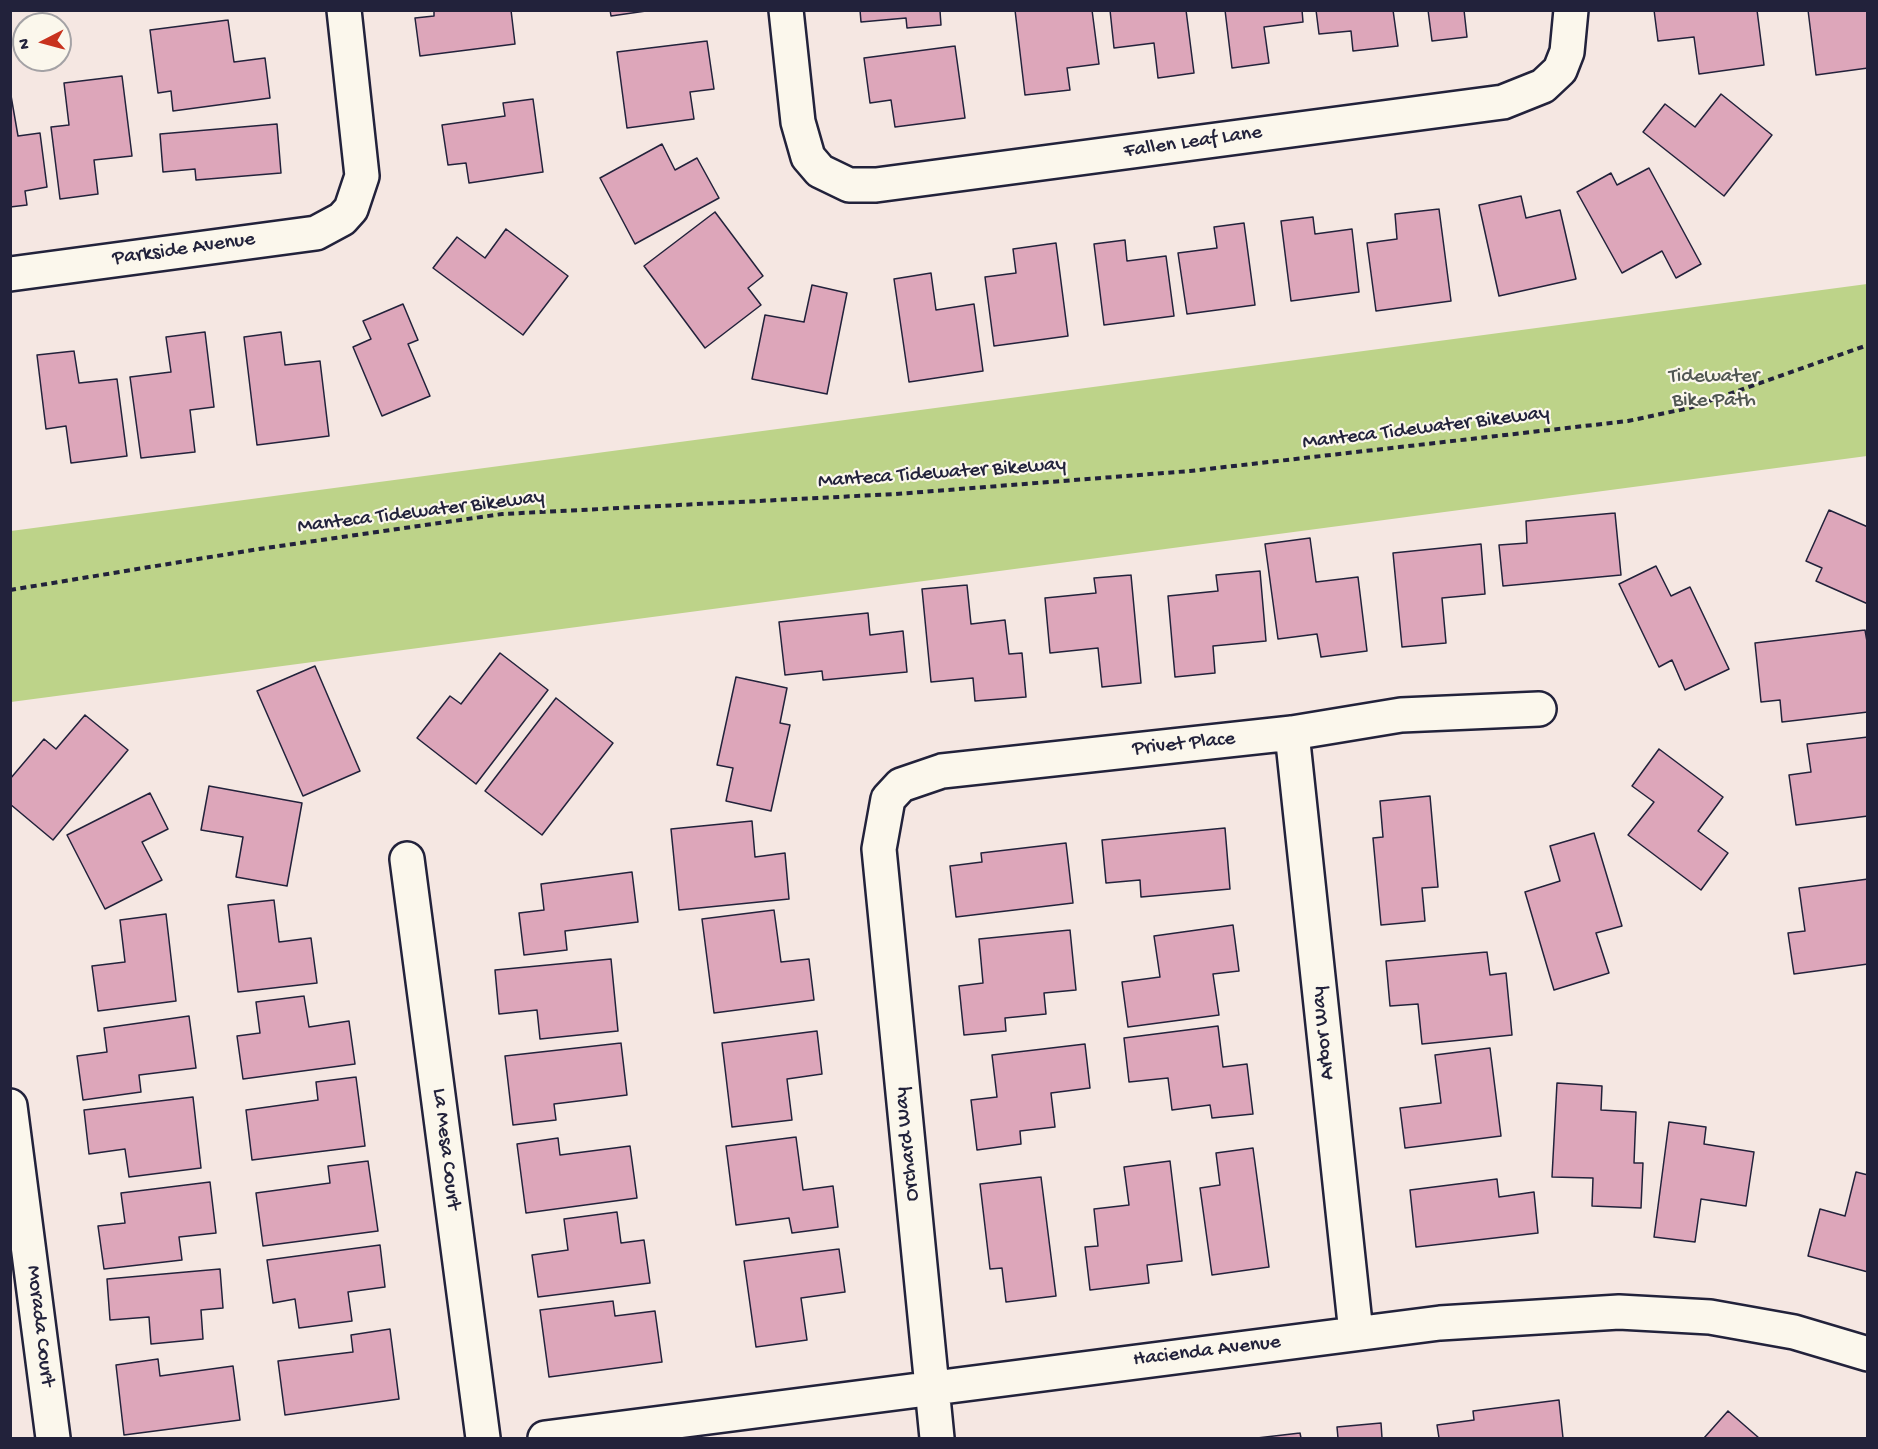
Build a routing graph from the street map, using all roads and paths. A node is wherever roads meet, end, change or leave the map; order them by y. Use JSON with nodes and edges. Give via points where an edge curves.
{"nodes":[{"id":1,"x":344,"y":10,"type":"edge"},
{"id":2,"x":786,"y":10,"type":"edge"},
{"id":3,"x":1571,"y":10,"type":"edge"},
{"id":4,"x":10,"y":274,"type":"edge"},
{"id":5,"x":1868,"y":345,"type":"edge"},
{"id":6,"x":10,"y":590,"type":"edge"},
{"id":7,"x":1539,"y":709,"type":"dead end"},
{"id":8,"x":1292,"y":733,"type":"junction"},
{"id":9,"x":879,"y":849,"type":"joint"},
{"id":10,"x":407,"y":860,"type":"dead end"},
{"id":11,"x":10,"y":1106,"type":"edge"},
{"id":12,"x":1356,"y":1333,"type":"junction"},
{"id":13,"x":1868,"y":1354,"type":"edge"},
{"id":14,"x":931,"y":1387,"type":"junction"},
{"id":15,"x":53,"y":1438,"type":"edge"},
{"id":16,"x":483,"y":1438,"type":"edge"},
{"id":17,"x":545,"y":1438,"type":"edge"},
{"id":18,"x":937,"y":1438,"type":"edge"}],
"edges":[{"from":1,"to":4,"type":"street","name":"Parkside Avenue","via":[[362,176],[351,209],[342,219],[316,233]]},
{"from":2,"to":3,"type":"street","name":"Fallen Leaf Lane","via":[[798,122],[808,157],[819,171],[849,185],[876,185],[1503,102],[1544,86],[1560,70],[1567,52]]},
{"from":5,"to":6,"type":"path","name":"Manteca Tidewater Bikeway","via":[[1689,408],[1628,421],[1190,471],[896,494],[502,514]]},
{"from":7,"to":8,"type":"street","name":"Privet Place","via":[[1401,715]]},
{"from":8,"to":9,"type":"street","name":"Privet Place","via":[[942,771],[902,785],[888,799]]},
{"from":8,"to":12,"type":"street","name":"Arbor Way"},
{"from":9,"to":14,"type":"street","name":"Orchard Way"},
{"from":10,"to":16,"type":"street","name":"La Mesa Court"},
{"from":11,"to":15,"type":"street","name":"Morada Court"},
{"from":12,"to":13,"type":"street","name":"Hacienda Avenue","via":[[1440,1323],[1619,1312],[1710,1317],[1794,1332]]},
{"from":12,"to":14,"type":"street","name":"Hacienda Avenue"},
{"from":14,"to":17,"type":"street","name":"Hacienda Avenue"},
{"from":14,"to":18,"type":"street","name":"Orchard Way"}]}
